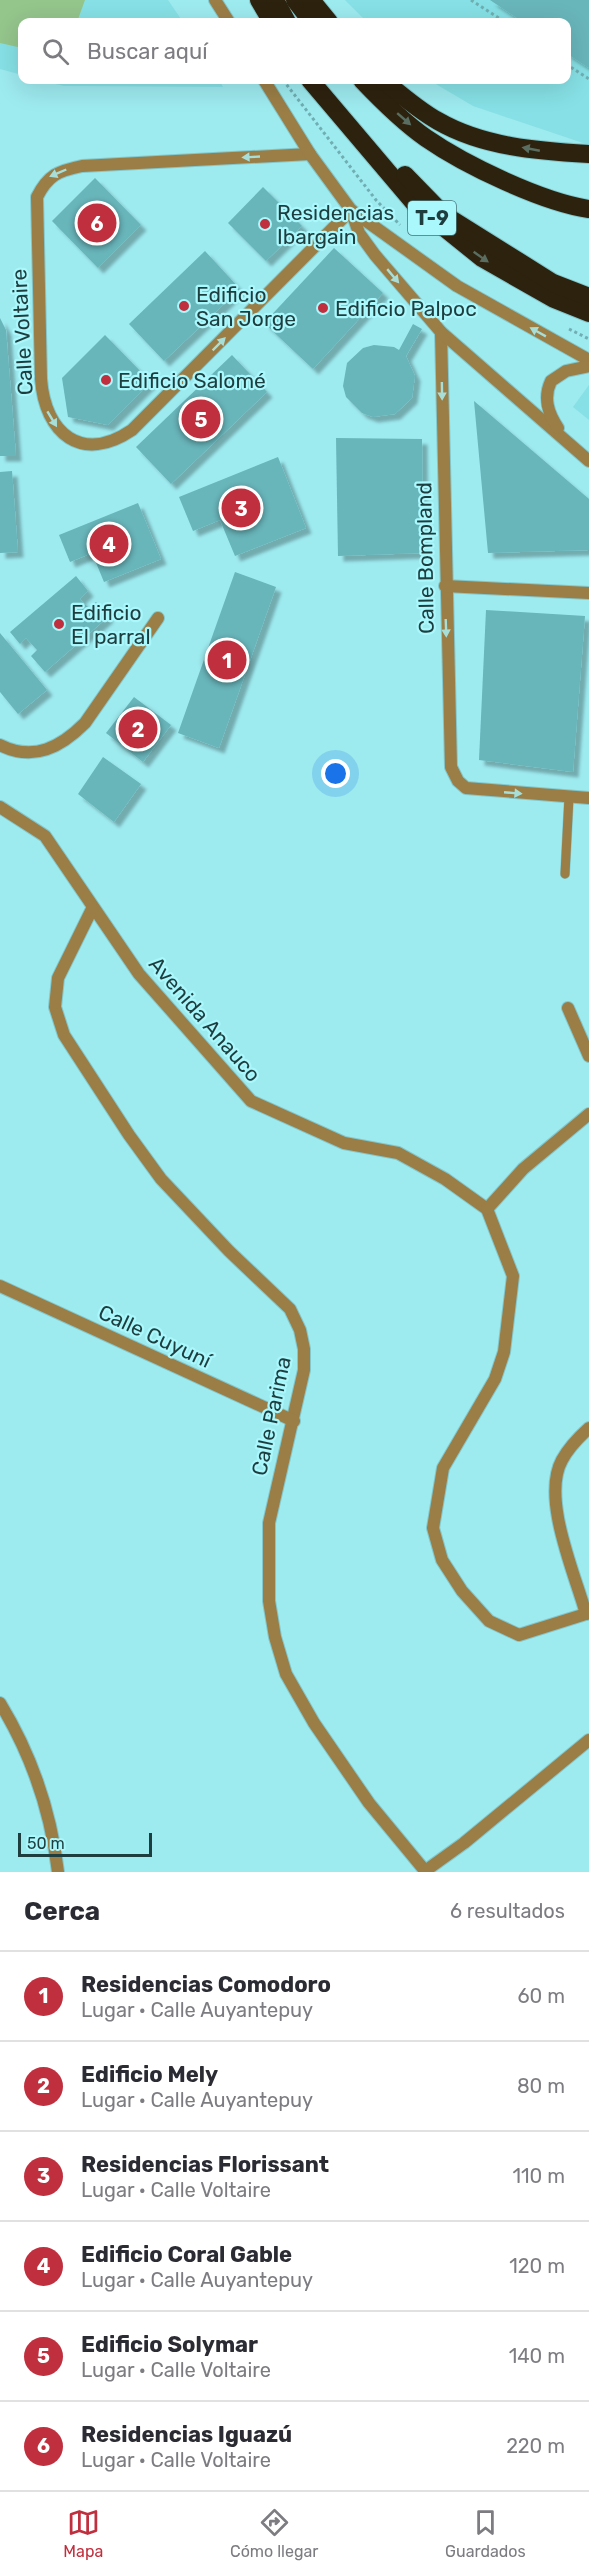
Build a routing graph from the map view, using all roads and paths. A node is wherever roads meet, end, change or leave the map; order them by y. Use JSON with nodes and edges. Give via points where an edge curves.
{"nodes":[{"id":1,"x":216,"y":0,"type":"edge"},
{"id":2,"x":259,"y":0,"type":"edge"},
{"id":3,"x":275,"y":0,"type":"edge"},
{"id":4,"x":295,"y":0,"type":"edge"},
{"id":5,"x":311,"y":0,"type":"edge"},
{"id":6,"x":471,"y":0,"type":"edge"},
{"id":7,"x":227,"y":18,"type":"edge"},
{"id":8,"x":270,"y":18,"type":"edge"},
{"id":9,"x":285,"y":18,"type":"edge"},
{"id":10,"x":309,"y":18,"type":"edge"},
{"id":11,"x":326,"y":18,"type":"edge"},
{"id":12,"x":499,"y":18,"type":"edge"},
{"id":13,"x":571,"y":67,"type":"edge"},
{"id":14,"x":589,"y":79,"type":"edge"},
{"id":15,"x":266,"y":84,"type":"edge"},
{"id":16,"x":313,"y":84,"type":"edge"},
{"id":17,"x":327,"y":84,"type":"edge"},
{"id":18,"x":366,"y":84,"type":"edge"},
{"id":19,"x":388,"y":84,"type":"edge"},
{"id":20,"x":310,"y":154,"type":"junction"},
{"id":21,"x":589,"y":154,"type":"edge"},
{"id":22,"x":589,"y":209,"type":"edge"},
{"id":23,"x":351,"y":210,"type":"junction"},
{"id":24,"x":589,"y":297,"type":"edge"},
{"id":25,"x":589,"y":313,"type":"edge"},
{"id":26,"x":441,"y":332,"type":"junction"},
{"id":27,"x":589,"y":360,"type":"edge"},
{"id":28,"x":589,"y":366,"type":"edge"},
{"id":29,"x":567,"y":441,"type":"junction"},
{"id":30,"x":589,"y":461,"type":"edge"},
{"id":31,"x":445,"y":586,"type":"junction"},
{"id":32,"x":589,"y":593,"type":"edge"},
{"id":33,"x":158,"y":618,"type":"dead end"},
{"id":34,"x":0,"y":745,"type":"edge"},
{"id":35,"x":570,"y":797,"type":"junction"},
{"id":36,"x":589,"y":798,"type":"edge"},
{"id":37,"x":0,"y":807,"type":"edge"},
{"id":38,"x":565,"y":874,"type":"dead end"},
{"id":39,"x":92,"y":909,"type":"junction"},
{"id":40,"x":568,"y":1008,"type":"dead end"},
{"id":41,"x":589,"y":1056,"type":"edge"},
{"id":42,"x":589,"y":1113,"type":"edge"},
{"id":43,"x":487,"y":1209,"type":"junction"},
{"id":44,"x":0,"y":1286,"type":"edge"},
{"id":45,"x":294,"y":1421,"type":"junction"},
{"id":46,"x":589,"y":1428,"type":"edge"},
{"id":47,"x":587,"y":1613,"type":"edge"},
{"id":48,"x":0,"y":1703,"type":"edge"},
{"id":49,"x":589,"y":1740,"type":"edge"},
{"id":50,"x":426,"y":1871,"type":"edge"},
{"id":51,"x":58,"y":1872,"type":"edge"}],
"edges":[{"from":1,"to":7,"type":"street"},
{"from":2,"to":8,"type":"highway"},
{"from":3,"to":9,"type":"highway"},
{"from":4,"to":10,"type":"highway"},
{"from":5,"to":11,"type":"highway"},
{"from":6,"to":12,"type":"path"},
{"from":13,"to":14,"type":"path"},
{"from":15,"to":20,"type":"street"},
{"from":16,"to":25,"type":"highway","number":"T-9","one_way":true,"via":[[415,204],[482,258],[554,299]]},
{"from":17,"to":24,"type":"highway","number":"T-9","via":[[355,123],[443,214],[552,283]]},
{"from":18,"to":22,"type":"highway","one_way":true,"via":[[425,138],[523,187]]},
{"from":21,"to":19,"type":"highway","one_way":true,"via":[[542,151],[469,135],[438,122]]},
{"from":20,"to":23,"type":"street"},
{"from":20,"to":23,"type":"street","name":"Calle Voltaire","one_way":true,"via":[[82,166],[53,173],[45,181],[37,197],[41,379],[42,395],[52,421],[69,438],[94,445],[132,430]]},
{"from":23,"to":26,"type":"street","one_way":true,"via":[[359,233],[375,255]]},
{"from":27,"to":23,"type":"street","one_way":true,"via":[[457,286]]},
{"from":26,"to":29,"type":"street"},
{"from":26,"to":31,"type":"street","name":"Calle Bompland","one_way":true},
{"from":28,"to":29,"type":"street","via":[[566,371],[551,381],[547,390],[549,414]]},
{"from":29,"to":30,"type":"street"},
{"from":31,"to":32,"type":"street"},
{"from":31,"to":35,"type":"street","name":"Calle Bompland","one_way":true,"via":[[451,767],[458,781],[466,788]]},
{"from":33,"to":34,"type":"street","via":[[72,736],[52,749],[30,754]]},
{"from":35,"to":36,"type":"street"},
{"from":35,"to":38,"type":"lane"},
{"from":37,"to":39,"type":"street","name":"Avenida Anauco","via":[[45,836]]},
{"from":39,"to":43,"type":"street","name":"Avenida Anauco","via":[[139,974],[251,1101],[344,1143],[398,1153],[445,1179]]},
{"from":39,"to":45,"type":"street","name":"Calle Parima","via":[[58,978],[55,1007],[64,1035],[162,1179],[290,1309],[304,1349]]},
{"from":40,"to":41,"type":"street"},
{"from":42,"to":43,"type":"street","via":[[523,1169]]},
{"from":43,"to":47,"type":"street","via":[[513,1276],[504,1352],[495,1379],[443,1468],[433,1528],[442,1560],[462,1591],[489,1621],[519,1635]]},
{"from":44,"to":45,"type":"street","name":"Calle Cuyuní"},
{"from":45,"to":50,"type":"street","name":"Calle Parima","via":[[269,1523],[269,1600],[275,1637],[286,1674],[314,1723],[369,1803]]},
{"from":46,"to":47,"type":"street","via":[[561,1461],[554,1487],[558,1517]]},
{"from":48,"to":51,"type":"street","via":[[19,1734],[39,1784]]},
{"from":49,"to":50,"type":"street","name":"Calle Parima"}]}
